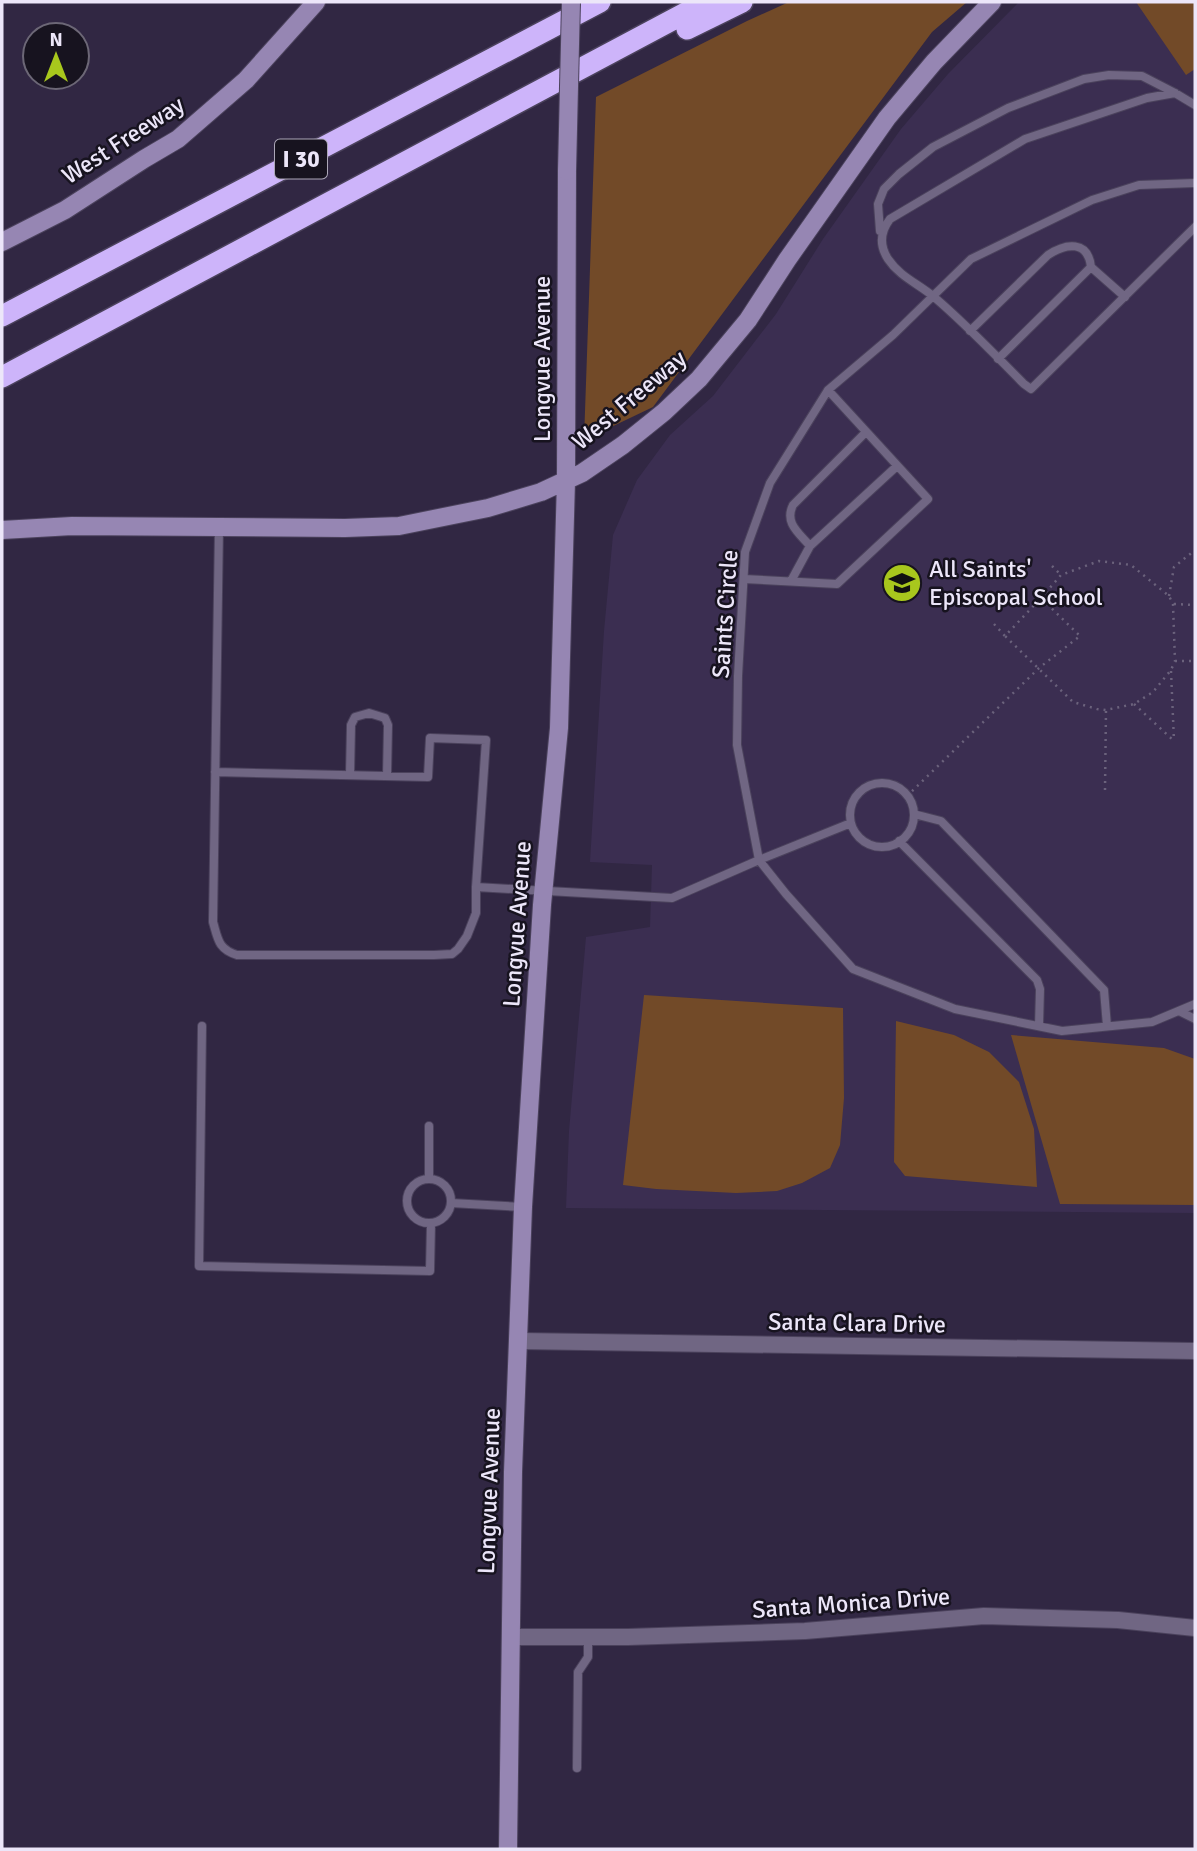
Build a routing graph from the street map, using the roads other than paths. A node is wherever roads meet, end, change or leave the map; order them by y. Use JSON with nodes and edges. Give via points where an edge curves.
{"nodes":[{"id":1,"x":316,"y":2,"type":"edge"},
{"id":2,"x":570,"y":2,"type":"edge"},
{"id":3,"x":600,"y":2,"type":"edge"},
{"id":4,"x":706,"y":2,"type":"edge"},
{"id":5,"x":742,"y":2,"type":"edge"},
{"id":6,"x":992,"y":2,"type":"edge"},
{"id":7,"x":1175,"y":93,"type":"junction"},
{"id":8,"x":1195,"y":105,"type":"edge"},
{"id":9,"x":470,"y":129,"type":"junction"},
{"id":10,"x":1195,"y":183,"type":"edge"},
{"id":11,"x":1195,"y":227,"type":"edge"},
{"id":12,"x":882,"y":232,"type":"junction"},
{"id":13,"x":2,"y":243,"type":"edge"},
{"id":14,"x":1091,"y":267,"type":"junction"},
{"id":15,"x":933,"y":296,"type":"junction"},
{"id":16,"x":1125,"y":297,"type":"junction"},
{"id":17,"x":2,"y":316,"type":"edge"},
{"id":18,"x":970,"y":331,"type":"junction"},
{"id":19,"x":998,"y":359,"type":"junction"},
{"id":20,"x":2,"y":377,"type":"edge"},
{"id":21,"x":828,"y":390,"type":"junction"},
{"id":22,"x":866,"y":432,"type":"junction"},
{"id":23,"x":897,"y":466,"type":"junction"},
{"id":24,"x":565,"y":481,"type":"junction"},
{"id":25,"x":219,"y":527,"type":"junction"},
{"id":26,"x":2,"y":530,"type":"edge"},
{"id":27,"x":810,"y":547,"type":"junction"},
{"id":28,"x":744,"y":579,"type":"junction"},
{"id":29,"x":790,"y":581,"type":"junction"},
{"id":30,"x":215,"y":772,"type":"junction"},
{"id":31,"x":350,"y":775,"type":"junction"},
{"id":32,"x":387,"y":776,"type":"junction"},
{"id":33,"x":914,"y":814,"type":"junction"},
{"id":34,"x":851,"y":823,"type":"junction"},
{"id":35,"x":899,"y":841,"type":"junction"},
{"id":36,"x":759,"y":860,"type":"junction"},
{"id":37,"x":476,"y":887,"type":"junction"},
{"id":38,"x":543,"y":890,"type":"junction"},
{"id":39,"x":1195,"y":1004,"type":"edge"},
{"id":40,"x":1179,"y":1011,"type":"junction"},
{"id":41,"x":1195,"y":1019,"type":"edge"},
{"id":42,"x":1039,"y":1026,"type":"junction"},
{"id":43,"x":202,"y":1027,"type":"dead end"},
{"id":44,"x":1107,"y":1027,"type":"junction"},
{"id":45,"x":429,"y":1126,"type":"dead end"},
{"id":46,"x":429,"y":1179,"type":"junction"},
{"id":47,"x":451,"y":1203,"type":"junction"},
{"id":48,"x":523,"y":1207,"type":"junction"},
{"id":49,"x":431,"y":1223,"type":"junction"},
{"id":50,"x":519,"y":1341,"type":"junction"},
{"id":51,"x":1195,"y":1351,"type":"edge"},
{"id":52,"x":1195,"y":1628,"type":"edge"},
{"id":53,"x":510,"y":1637,"type":"junction"},
{"id":54,"x":589,"y":1637,"type":"junction"},
{"id":55,"x":577,"y":1768,"type":"dead end"},
{"id":56,"x":508,"y":1849,"type":"edge"}],
"edges":[{"from":1,"to":13,"type":"main road","name":"West Freeway","via":[[246,80],[178,139]]},
{"from":2,"to":24,"type":"main road","name":"Longvue Avenue","bridge":true},
{"from":3,"to":17,"type":"highway","number":"I 30"},
{"from":4,"to":9,"type":"highway","number":"I 30"},
{"from":5,"to":9,"type":"highway","via":[[516,120]]},
{"from":6,"to":24,"type":"main road","name":"West Freeway","via":[[887,118],[748,320],[699,379],[623,444]]},
{"from":7,"to":8,"type":"lane"},
{"from":7,"to":12,"type":"lane","via":[[1025,139],[890,219]]},
{"from":7,"to":12,"type":"lane","via":[[1142,76],[1109,75],[1084,79],[1009,108],[933,147],[899,174],[884,189],[878,204]]},
{"from":9,"to":20,"type":"highway","number":"I 30"},
{"from":10,"to":15,"type":"lane","name":"Saints Circle","via":[[1139,185],[1092,200],[971,259]]},
{"from":11,"to":16,"type":"lane"},
{"from":12,"to":15,"type":"lane","via":[[887,258]]},
{"from":14,"to":16,"type":"lane"},
{"from":14,"to":18,"type":"lane","via":[[1084,250],[1059,248]]},
{"from":14,"to":19,"type":"lane"},
{"from":15,"to":18,"type":"lane"},
{"from":15,"to":21,"type":"lane","name":"Saints Circle"},
{"from":16,"to":19,"type":"lane","via":[[1034,387],[1028,387]]},
{"from":18,"to":19,"type":"lane"},
{"from":21,"to":22,"type":"lane"},
{"from":21,"to":28,"type":"lane","name":"Saints Circle","via":[[770,483],[745,552]]},
{"from":22,"to":23,"type":"lane"},
{"from":22,"to":27,"type":"lane","via":[[793,505],[790,522]]},
{"from":23,"to":27,"type":"lane"},
{"from":23,"to":29,"type":"lane","via":[[928,499],[837,584]]},
{"from":24,"to":25,"type":"main road","name":"West Freeway","via":[[488,508],[399,526]]},
{"from":24,"to":38,"type":"main road","name":"Longvue Avenue","via":[[559,728]]},
{"from":25,"to":26,"type":"main road","name":"West Freeway"},
{"from":25,"to":30,"type":"lane"},
{"from":27,"to":29,"type":"lane"},
{"from":28,"to":29,"type":"lane"},
{"from":28,"to":36,"type":"lane","name":"Saints Circle","via":[[737,745]]},
{"from":30,"to":31,"type":"lane"},
{"from":30,"to":37,"type":"lane","via":[[213,922],[226,951],[237,955],[452,954],[467,936],[476,913]]},
{"from":31,"to":32,"type":"lane"},
{"from":31,"to":32,"type":"lane","via":[[351,725],[355,718],[369,713],[385,718],[388,725]]},
{"from":32,"to":37,"type":"lane","via":[[428,777],[430,738],[486,740]]},
{"from":33,"to":34,"type":"lane","via":[[898,787],[873,784],[854,799]]},
{"from":33,"to":35,"type":"lane","via":[[912,826]]},
{"from":33,"to":44,"type":"lane","via":[[941,821],[1104,990]]},
{"from":34,"to":35,"type":"lane","via":[[856,834],[874,846]]},
{"from":34,"to":36,"type":"lane"},
{"from":35,"to":42,"type":"lane","via":[[1037,980]]},
{"from":36,"to":38,"type":"lane","via":[[672,898]]},
{"from":36,"to":42,"type":"lane","via":[[853,969],[956,1009]]},
{"from":37,"to":38,"type":"lane"},
{"from":38,"to":48,"type":"main road","name":"Longvue Avenue"},
{"from":39,"to":40,"type":"lane"},
{"from":40,"to":41,"type":"lane"},
{"from":40,"to":44,"type":"lane","via":[[1152,1022]]},
{"from":42,"to":44,"type":"lane","via":[[1062,1031]]},
{"from":43,"to":49,"type":"lane","via":[[199,1266],[430,1271]]},
{"from":45,"to":46,"type":"lane"},
{"from":46,"to":47,"type":"lane","via":[[447,1189]]},
{"from":46,"to":49,"type":"lane","via":[[416,1183],[407,1201],[417,1220]]},
{"from":47,"to":48,"type":"lane"},
{"from":47,"to":49,"type":"lane","via":[[444,1217]]},
{"from":48,"to":50,"type":"main road","name":"Longvue Avenue"},
{"from":50,"to":51,"type":"street","name":"Santa Clara Drive"},
{"from":50,"to":53,"type":"main road","name":"Longvue Avenue"},
{"from":52,"to":54,"type":"street","name":"Santa Monica Drive","via":[[1118,1620],[984,1616],[805,1631]]},
{"from":53,"to":54,"type":"street","name":"Santa Monica Drive"},
{"from":53,"to":56,"type":"main road","name":"Longvue Avenue"},
{"from":54,"to":55,"type":"lane","via":[[588,1657],[578,1672]]}]}
